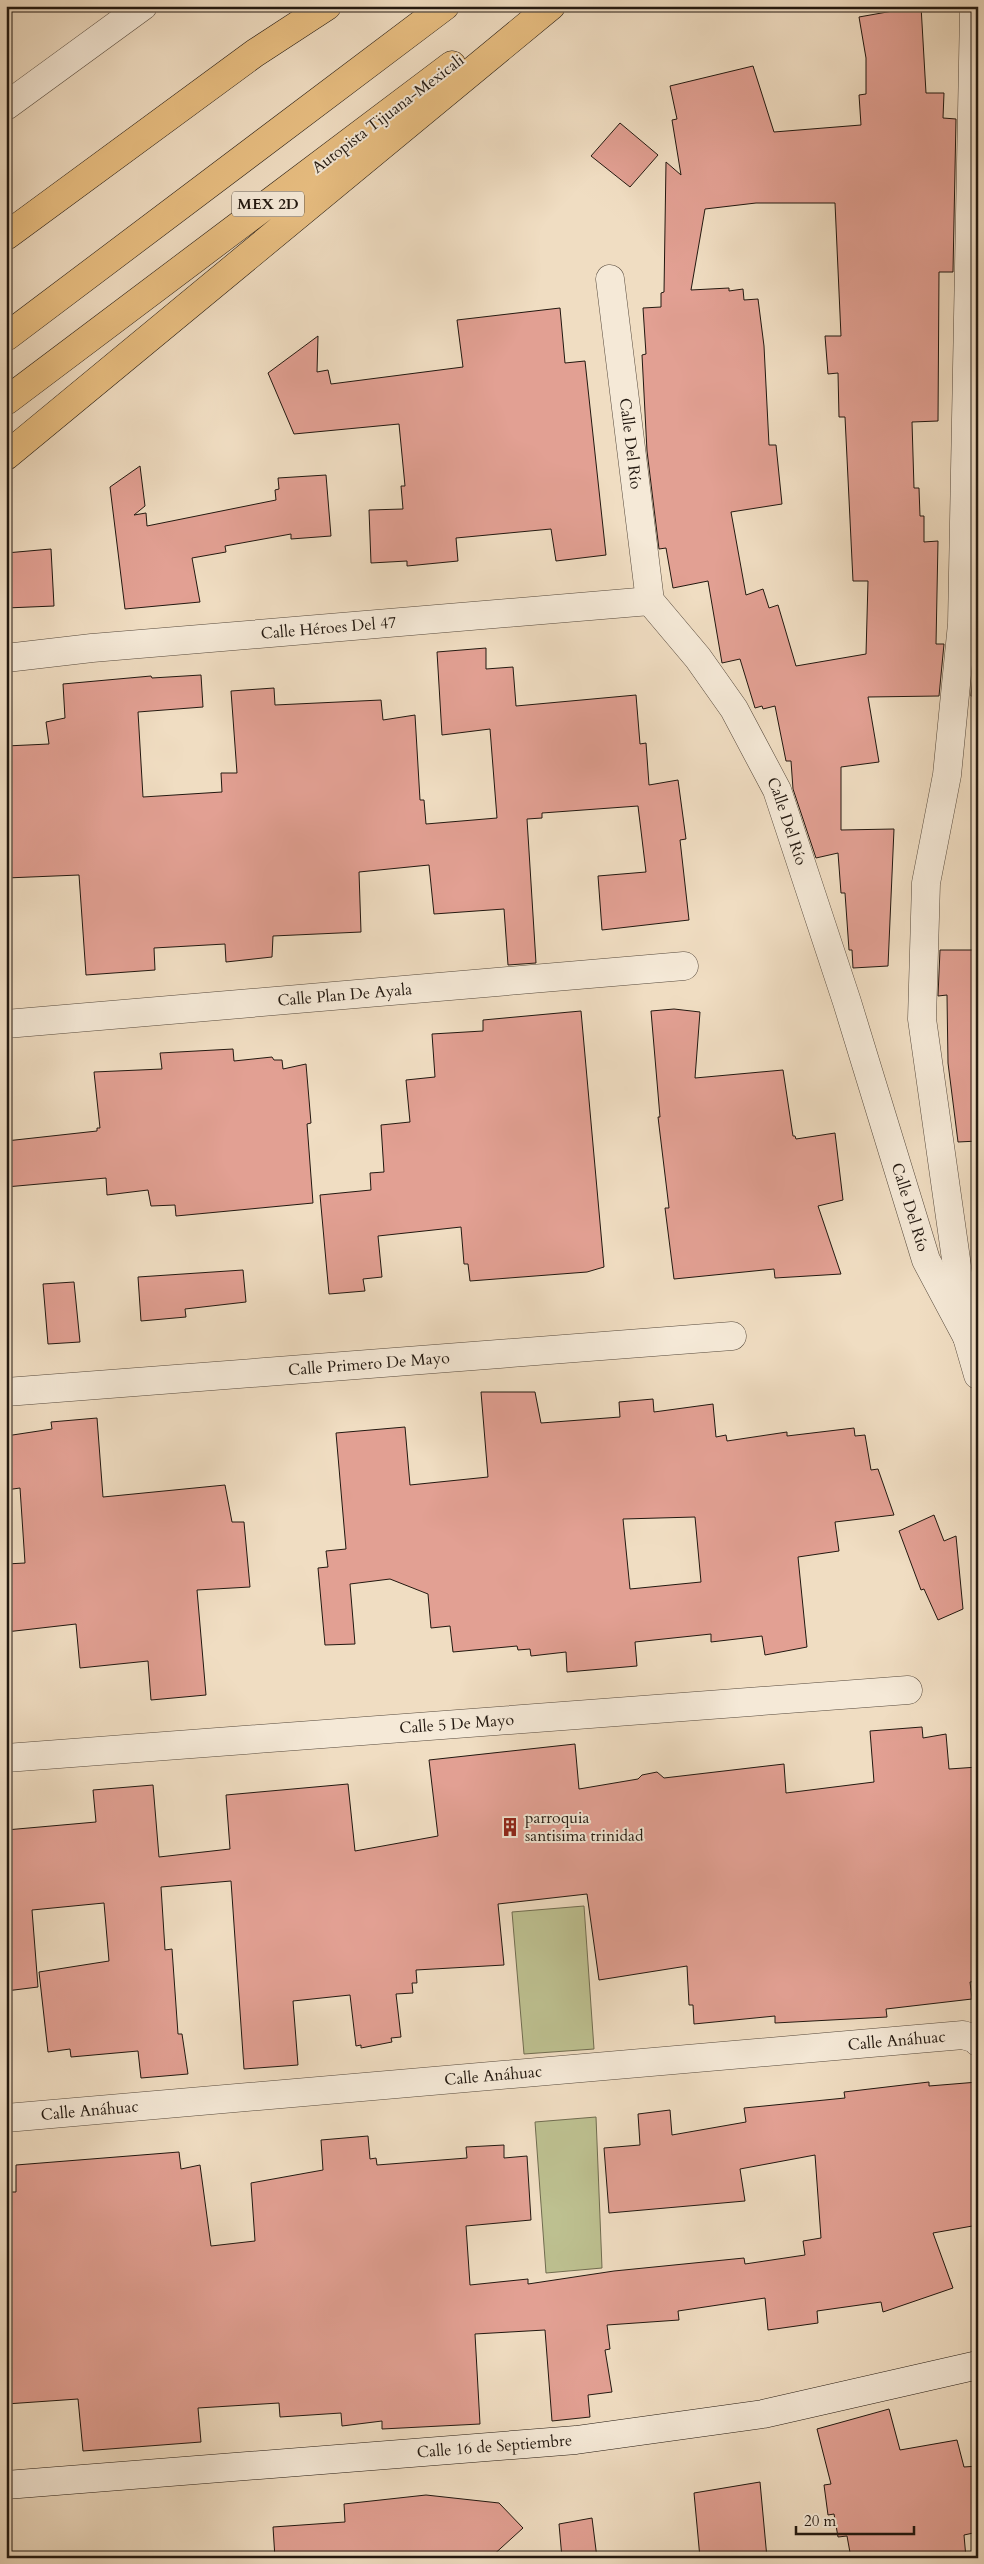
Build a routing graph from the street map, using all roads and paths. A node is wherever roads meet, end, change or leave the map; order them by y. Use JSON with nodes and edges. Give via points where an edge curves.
{"nodes":[{"id":1,"x":142,"y":6,"type":"edge"},
{"id":2,"x":326,"y":6,"type":"edge"},
{"id":3,"x":446,"y":6,"type":"edge"},
{"id":4,"x":530,"y":6,"type":"edge"},
{"id":5,"x":551,"y":6,"type":"edge"},
{"id":6,"x":974,"y":11,"type":"dead end"},
{"id":7,"x":6,"y":106,"type":"edge"},
{"id":8,"x":6,"y":236,"type":"edge"},
{"id":9,"x":610,"y":278,"type":"dead end"},
{"id":10,"x":6,"y":337,"type":"edge"},
{"id":11,"x":6,"y":402,"type":"edge"},
{"id":12,"x":6,"y":456,"type":"edge"},
{"id":13,"x":650,"y":601,"type":"junction"},
{"id":14,"x":6,"y":658,"type":"edge"},
{"id":15,"x":684,"y":966,"type":"dead end"},
{"id":16,"x":6,"y":1024,"type":"edge"},
{"id":17,"x":732,"y":1336,"type":"dead end"},
{"id":18,"x":967,"y":1337,"type":"junction"},
{"id":19,"x":978,"y":1375,"type":"edge"},
{"id":20,"x":6,"y":1392,"type":"edge"},
{"id":21,"x":908,"y":1690,"type":"dead end"},
{"id":22,"x":6,"y":1758,"type":"edge"},
{"id":23,"x":978,"y":2042,"type":"edge"},
{"id":24,"x":6,"y":2118,"type":"edge"},
{"id":25,"x":978,"y":2365,"type":"edge"},
{"id":26,"x":6,"y":2485,"type":"edge"}],
"edges":[{"from":1,"to":7,"type":"street"},
{"from":2,"to":8,"type":"highway","via":[[255,53]]},
{"from":3,"to":10,"type":"highway","number":"MEX 2D"},
{"from":4,"to":11,"type":"highway","name":"Autopista Tijuana-Mexicali","number":"MEX 2D"},
{"from":5,"to":12,"type":"highway"},
{"from":6,"to":18,"type":"street","via":[[962,624],[947,775],[926,883],[922,1019]]},
{"from":9,"to":13,"type":"street","name":"Calle Del Río"},
{"from":13,"to":14,"type":"street","name":"Calle Héroes Del 47"},
{"from":13,"to":18,"type":"street","name":"Calle Del Río","via":[[698,658],[734,709],[777,790],[844,993],[926,1260]]},
{"from":15,"to":16,"type":"street","name":"Calle Plan De Ayala"},
{"from":17,"to":20,"type":"street","name":"Calle Primero De Mayo"},
{"from":18,"to":19,"type":"street","name":"Calle Del Río"},
{"from":21,"to":22,"type":"street","name":"Calle 5 De Mayo"},
{"from":23,"to":24,"type":"street","name":"Calle Anáhuac","via":[[976,2038],[963,2036]]},
{"from":25,"to":26,"type":"street","name":"Calle 16 de Septiembre","via":[[763,2414],[576,2440]]}]}
